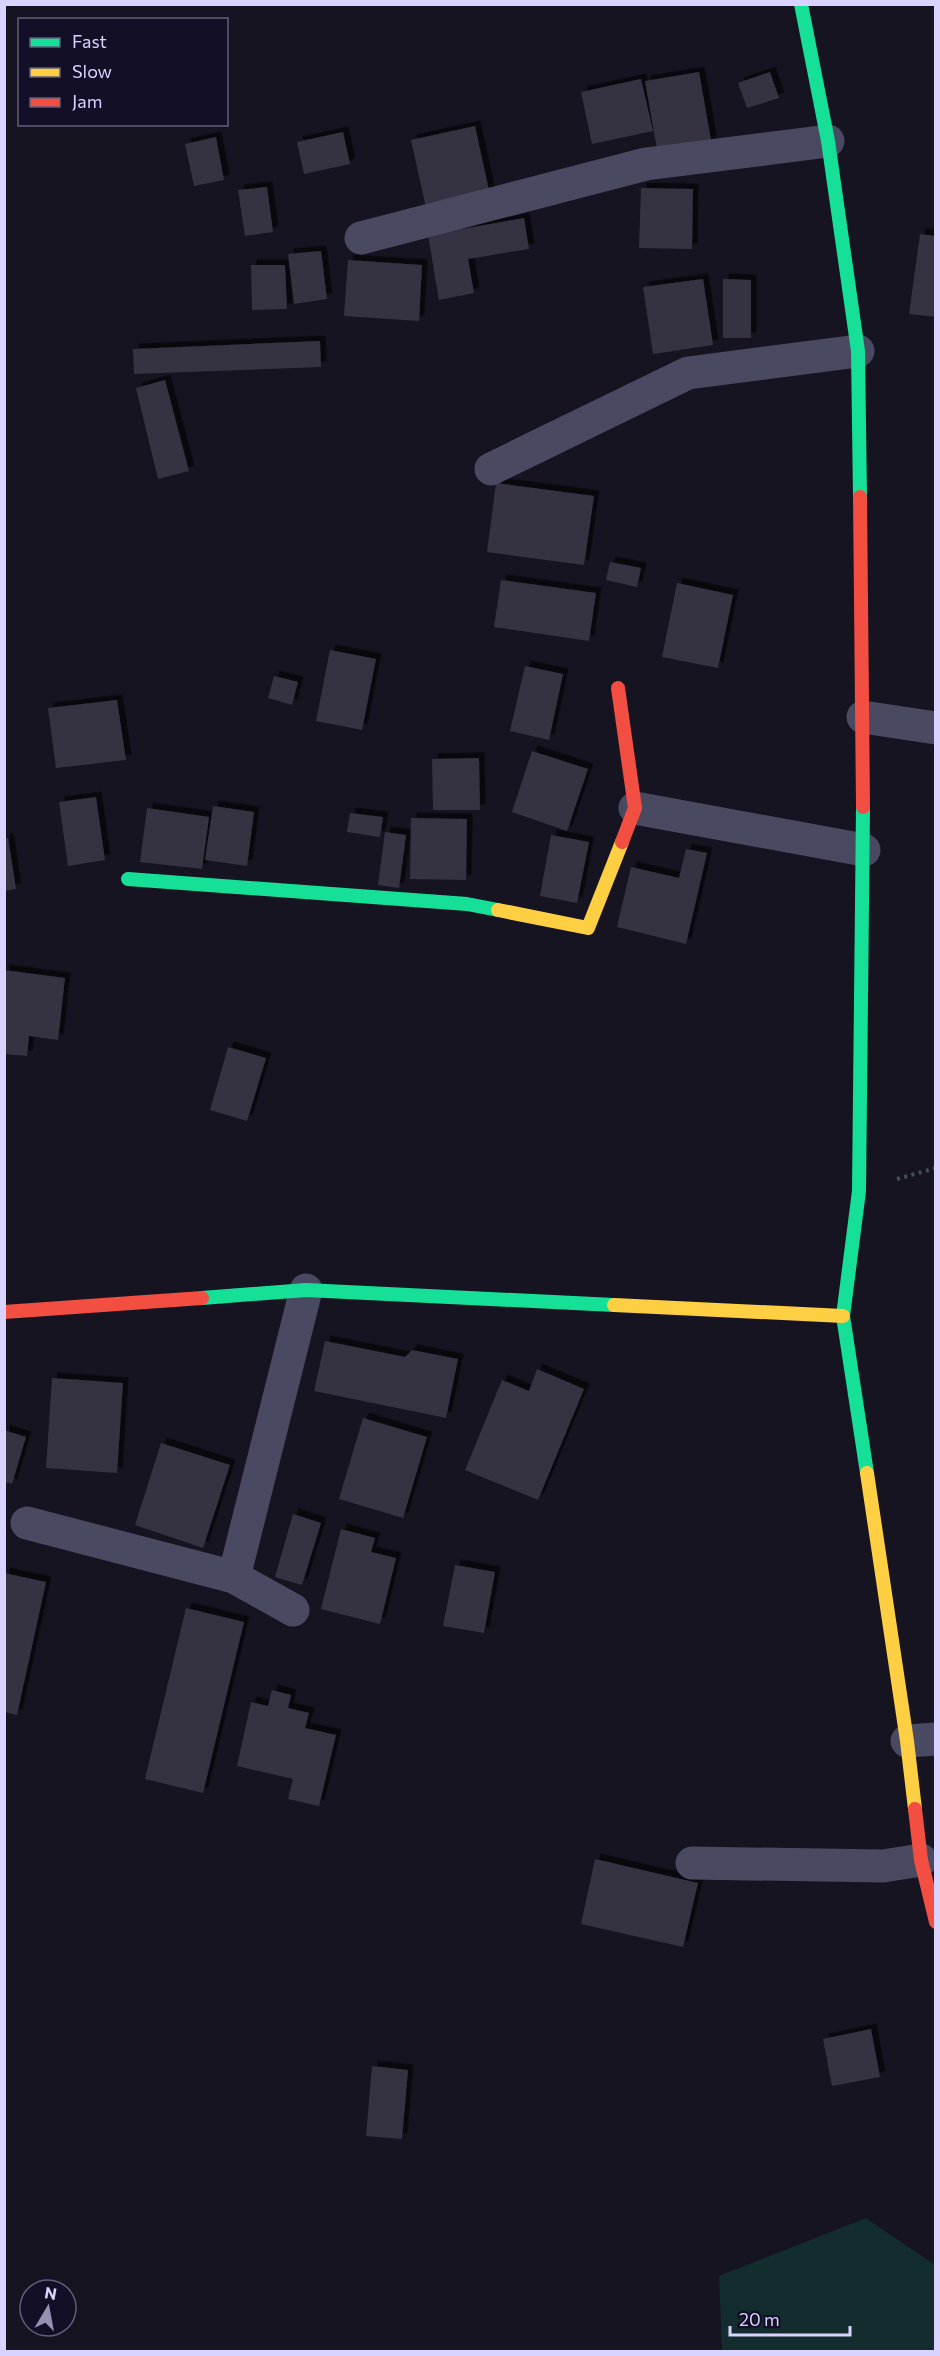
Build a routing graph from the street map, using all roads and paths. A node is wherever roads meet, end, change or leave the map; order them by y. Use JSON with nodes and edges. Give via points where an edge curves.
{"nodes":[{"id":1,"x":801,"y":4,"type":"edge"},
{"id":2,"x":828,"y":141,"type":"junction"},
{"id":3,"x":362,"y":238,"type":"dead end"},
{"id":4,"x":858,"y":351,"type":"junction"},
{"id":5,"x":491,"y":470,"type":"dead end"},
{"id":6,"x":618,"y":688,"type":"dead end"},
{"id":7,"x":863,"y":717,"type":"junction"},
{"id":8,"x":936,"y":728,"type":"edge"},
{"id":9,"x":635,"y":808,"type":"junction"},
{"id":10,"x":864,"y":850,"type":"junction"},
{"id":11,"x":128,"y":879,"type":"dead end"},
{"id":12,"x":306,"y":1290,"type":"junction"},
{"id":13,"x":4,"y":1312,"type":"edge"},
{"id":14,"x":843,"y":1316,"type":"junction"},
{"id":15,"x":27,"y":1523,"type":"dead end"},
{"id":16,"x":234,"y":1577,"type":"junction"},
{"id":17,"x":293,"y":1610,"type":"dead end"},
{"id":18,"x":921,"y":1740,"type":"edge"},
{"id":19,"x":921,"y":1860,"type":"junction"},
{"id":20,"x":692,"y":1863,"type":"dead end"},
{"id":21,"x":936,"y":1922,"type":"edge"}],
"edges":[{"from":1,"to":2,"type":"street"},
{"from":2,"to":3,"type":"street","via":[[646,164]]},
{"from":2,"to":4,"type":"street"},
{"from":4,"to":5,"type":"street","via":[[688,373]]},
{"from":4,"to":7,"type":"street"},
{"from":6,"to":9,"type":"street"},
{"from":7,"to":8,"type":"street"},
{"from":7,"to":10,"type":"street"},
{"from":9,"to":10,"type":"street"},
{"from":9,"to":11,"type":"street","via":[[588,928],[467,904]]},
{"from":10,"to":14,"type":"street","via":[[859,1191]]},
{"from":12,"to":13,"type":"street"},
{"from":12,"to":14,"type":"street"},
{"from":12,"to":16,"type":"street"},
{"from":14,"to":18,"type":"street"},
{"from":15,"to":16,"type":"street"},
{"from":16,"to":17,"type":"street"},
{"from":18,"to":19,"type":"street"},
{"from":19,"to":20,"type":"street","via":[[883,1866]]},
{"from":19,"to":21,"type":"street"}]}
